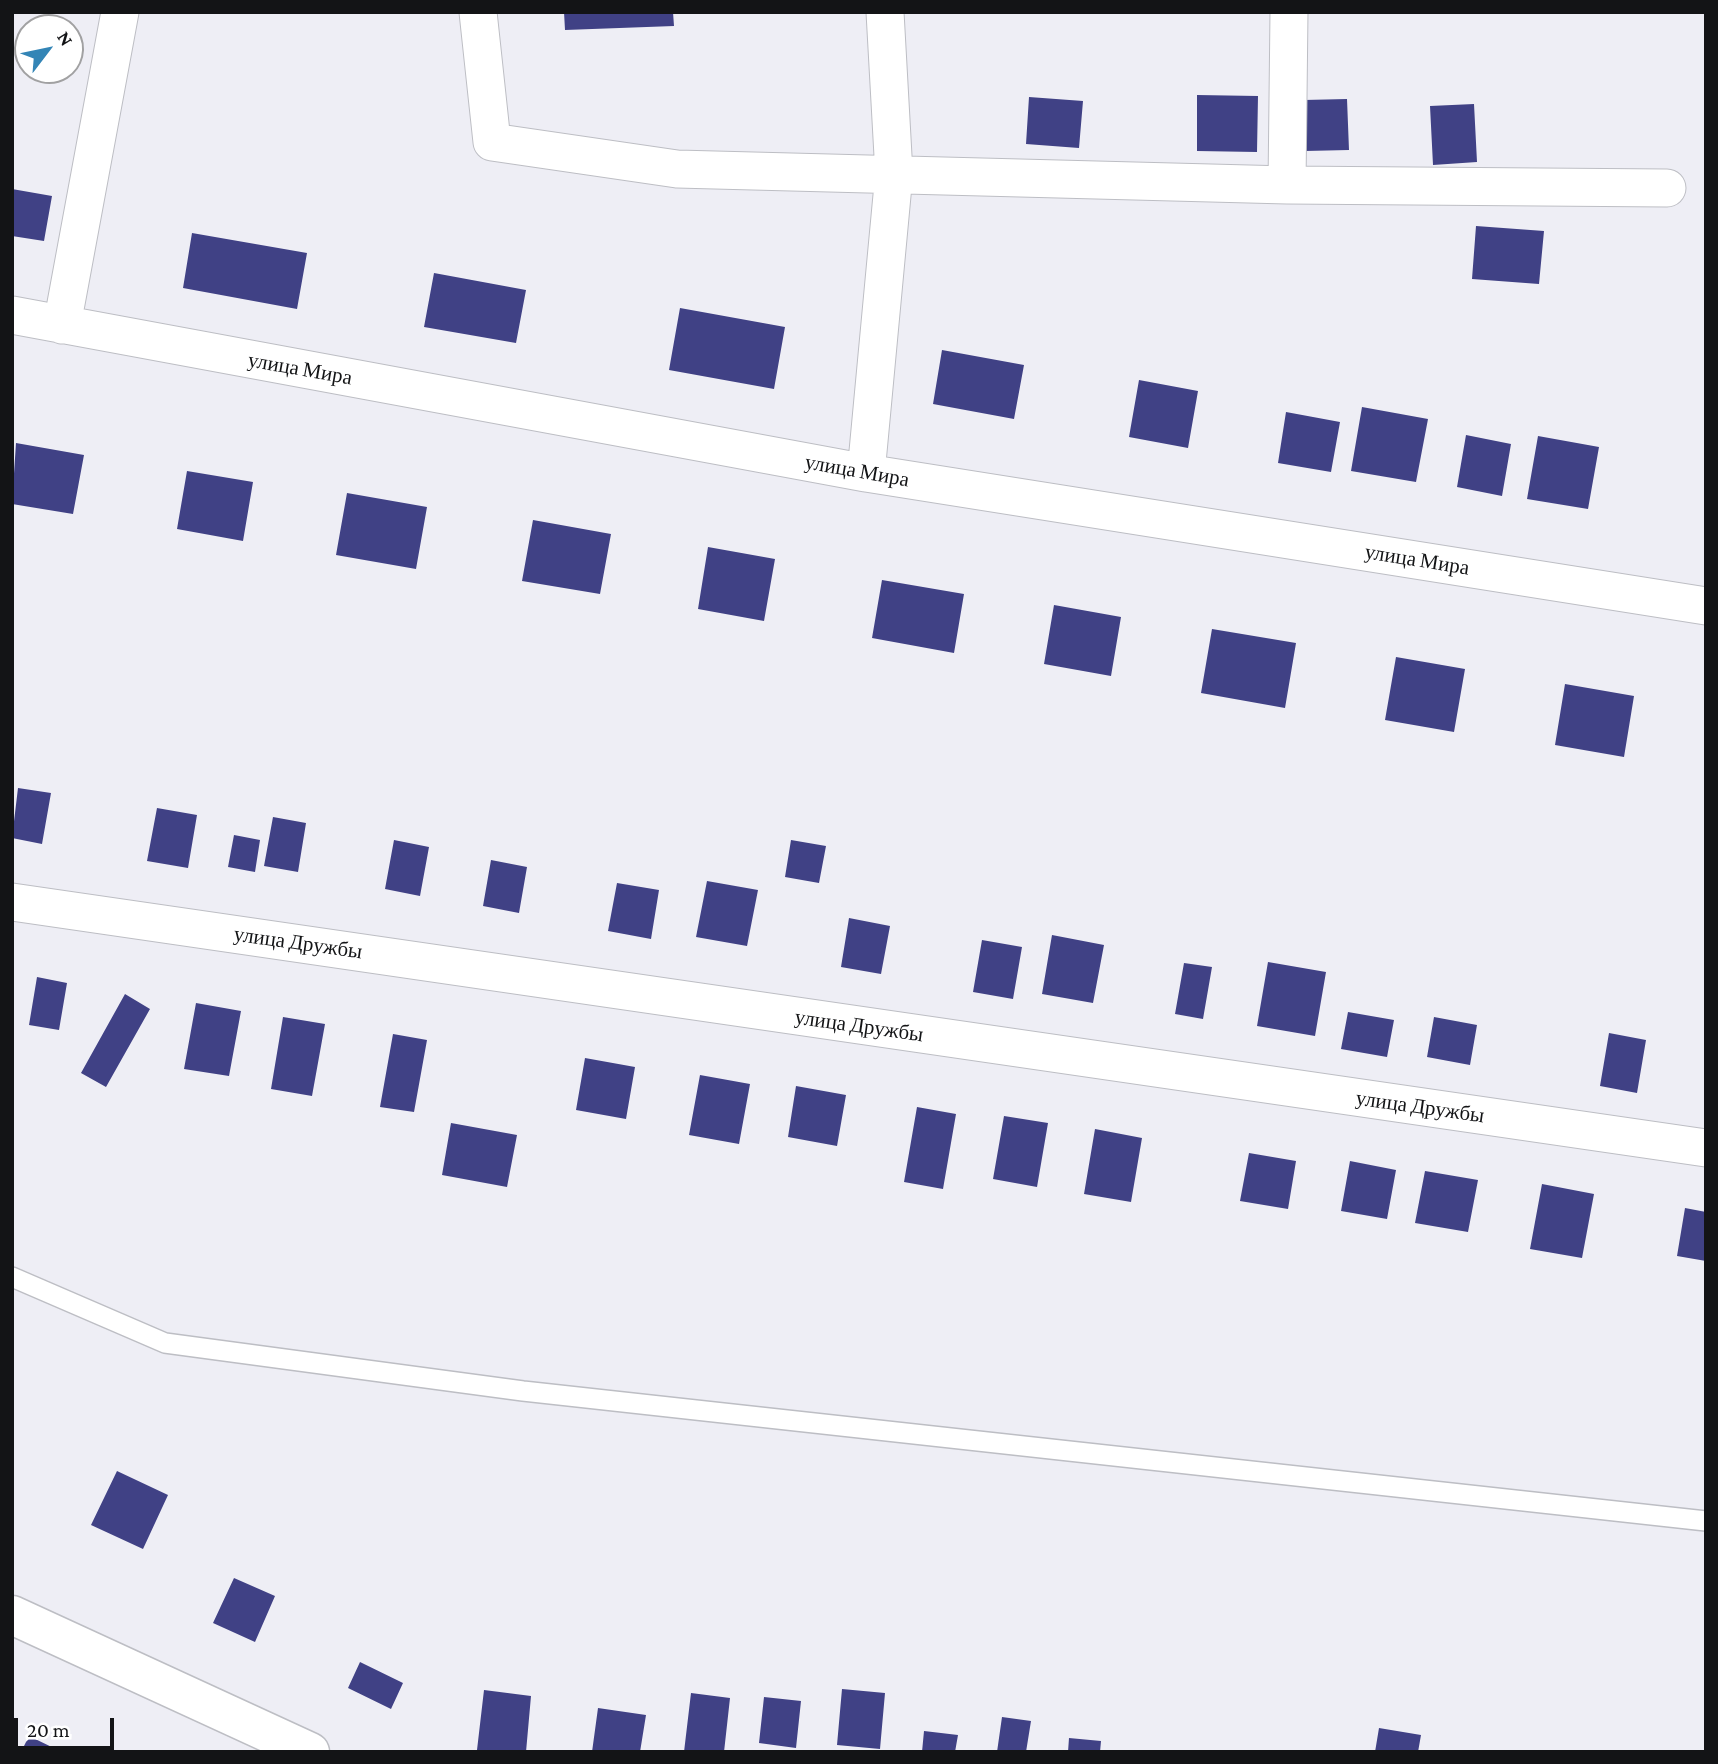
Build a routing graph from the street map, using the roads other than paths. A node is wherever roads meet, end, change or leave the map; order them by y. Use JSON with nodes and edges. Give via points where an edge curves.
{"nodes":[{"id":1,"x":120,"y":12,"type":"edge"},
{"id":2,"x":478,"y":12,"type":"edge"},
{"id":3,"x":885,"y":12,"type":"edge"},
{"id":4,"x":1289,"y":12,"type":"edge"},
{"id":5,"x":894,"y":174,"type":"junction"},
{"id":6,"x":1287,"y":185,"type":"junction"},
{"id":7,"x":1667,"y":188,"type":"dead end"},
{"id":8,"x":12,"y":316,"type":"edge"},
{"id":9,"x":62,"y":325,"type":"junction"},
{"id":10,"x":866,"y":474,"type":"junction"},
{"id":11,"x":1706,"y":606,"type":"edge"},
{"id":12,"x":12,"y":902,"type":"edge"},
{"id":13,"x":1706,"y":1148,"type":"edge"},
{"id":14,"x":12,"y":1277,"type":"edge"},
{"id":15,"x":1706,"y":1521,"type":"edge"},
{"id":16,"x":12,"y":1615,"type":"edge"},
{"id":17,"x":310,"y":1752,"type":"edge"}],
"edges":[{"from":1,"to":9,"type":"street"},
{"from":2,"to":5,"type":"street","via":[[492,142],[677,169]]},
{"from":3,"to":5,"type":"street"},
{"from":4,"to":6,"type":"street"},
{"from":5,"to":6,"type":"street"},
{"from":5,"to":10,"type":"street"},
{"from":6,"to":7,"type":"street"},
{"from":8,"to":9,"type":"street","name":"улица Мира"},
{"from":9,"to":10,"type":"street","name":"улица Мира"},
{"from":10,"to":11,"type":"street","name":"улица Мира"},
{"from":12,"to":13,"type":"street","name":"улица Дружбы"},
{"from":14,"to":15,"type":"lane","via":[[165,1343],[523,1391]]},
{"from":16,"to":17,"type":"street"}]}
